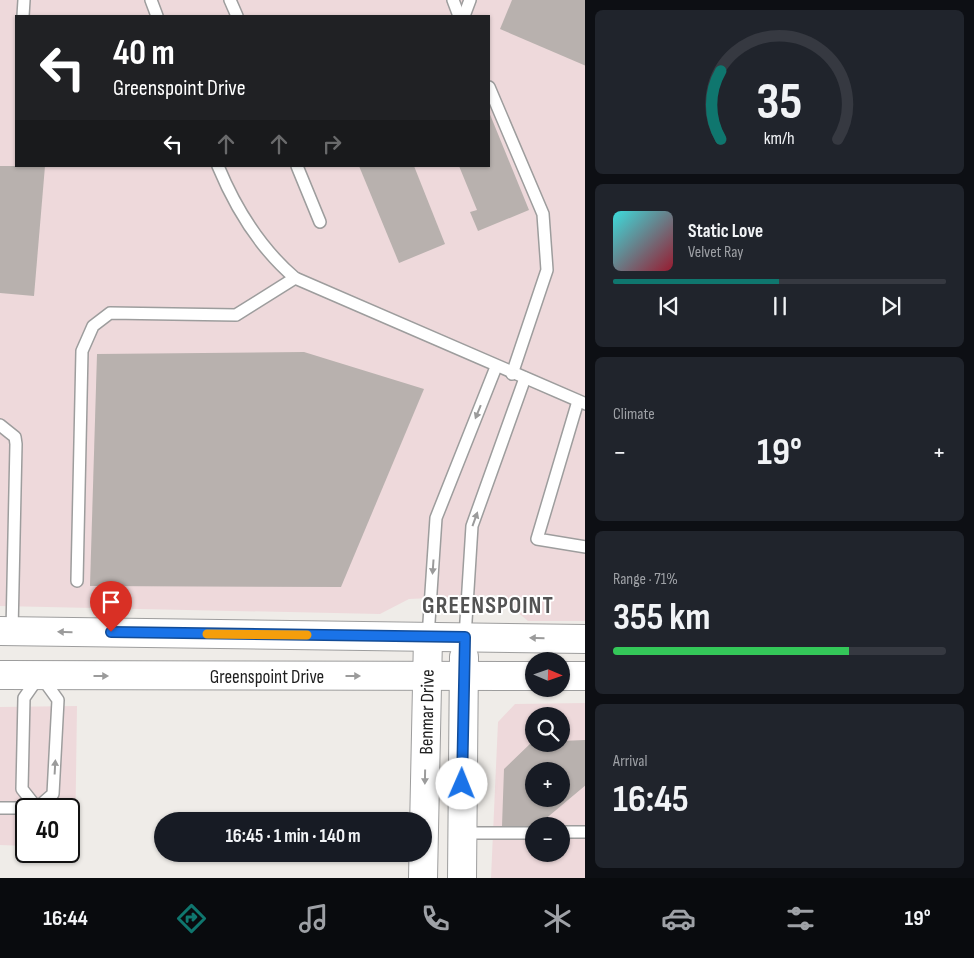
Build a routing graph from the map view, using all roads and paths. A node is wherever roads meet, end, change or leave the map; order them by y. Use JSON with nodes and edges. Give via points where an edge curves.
{"nodes":[{"id":1,"x":24,"y":0,"type":"edge"},
{"id":2,"x":151,"y":0,"type":"edge"},
{"id":3,"x":230,"y":0,"type":"edge"},
{"id":4,"x":453,"y":0,"type":"edge"},
{"id":5,"x":470,"y":0,"type":"edge"},
{"id":6,"x":22,"y":15,"type":"edge"},
{"id":7,"x":157,"y":15,"type":"edge"},
{"id":8,"x":237,"y":15,"type":"edge"},
{"id":9,"x":459,"y":15,"type":"edge"},
{"id":10,"x":464,"y":15,"type":"edge"},
{"id":11,"x":490,"y":89,"type":"edge"},
{"id":12,"x":218,"y":167,"type":"edge"},
{"id":13,"x":297,"y":167,"type":"edge"},
{"id":14,"x":320,"y":222,"type":"dead end"},
{"id":15,"x":295,"y":278,"type":"junction"},
{"id":16,"x":496,"y":367,"type":"junction"},
{"id":17,"x":512,"y":374,"type":"junction"},
{"id":18,"x":525,"y":378,"type":"junction"},
{"id":19,"x":582,"y":402,"type":"edge"},
{"id":20,"x":0,"y":425,"type":"edge"},
{"id":21,"x":585,"y":547,"type":"edge"},
{"id":22,"x":77,"y":581,"type":"dead end"},
{"id":23,"x":6,"y":583,"type":"edge"},
{"id":24,"x":6,"y":631,"type":"edge"},
{"id":25,"x":428,"y":637,"type":"junction"},
{"id":26,"x":465,"y":637,"type":"junction"},
{"id":27,"x":585,"y":639,"type":"edge"},
{"id":28,"x":0,"y":675,"type":"edge"},
{"id":29,"x":40,"y":675,"type":"junction"},
{"id":30,"x":427,"y":676,"type":"junction"},
{"id":31,"x":463,"y":676,"type":"junction"},
{"id":32,"x":525,"y":676,"type":"edge"},
{"id":33,"x":570,"y":676,"type":"edge"},
{"id":34,"x":585,"y":676,"type":"edge"},
{"id":35,"x":29,"y":798,"type":"edge"},
{"id":36,"x":48,"y":798,"type":"edge"},
{"id":37,"x":0,"y":808,"type":"edge"},
{"id":38,"x":15,"y":808,"type":"edge"},
{"id":39,"x":570,"y":832,"type":"edge"},
{"id":40,"x":585,"y":832,"type":"edge"},
{"id":41,"x":462,"y":833,"type":"junction"},
{"id":42,"x":525,"y":833,"type":"edge"},
{"id":43,"x":423,"y":878,"type":"edge"},
{"id":44,"x":462,"y":878,"type":"edge"}],
"edges":[{"from":1,"to":6,"type":"lane"},
{"from":2,"to":7,"type":"lane"},
{"from":3,"to":8,"type":"lane"},
{"from":4,"to":9,"type":"lane"},
{"from":5,"to":10,"type":"lane"},
{"from":11,"to":17,"type":"lane","via":[[542,214],[547,270]]},
{"from":12,"to":15,"type":"lane","via":[[231,198],[279,264]]},
{"from":13,"to":14,"type":"lane"},
{"from":15,"to":16,"type":"lane"},
{"from":15,"to":22,"type":"lane","via":[[236,315],[110,313],[93,326],[82,351]]},
{"from":16,"to":17,"type":"lane"},
{"from":16,"to":25,"type":"lane","one_way":true,"via":[[436,518]]},
{"from":17,"to":18,"type":"lane"},
{"from":18,"to":19,"type":"lane"},
{"from":26,"to":18,"type":"lane","one_way":true,"via":[[472,526]]},
{"from":19,"to":21,"type":"lane","via":[[537,539]]},
{"from":20,"to":23,"type":"lane","via":[[15,437],[16,444]]},
{"from":23,"to":24,"type":"lane"},
{"from":25,"to":24,"type":"street","one_way":true},
{"from":24,"to":29,"type":"street"},
{"from":25,"to":26,"type":"street"},
{"from":25,"to":30,"type":"street","name":"Benmar Drive"},
{"from":27,"to":26,"type":"street","one_way":true},
{"from":26,"to":31,"type":"street","name":"Benmar Drive"},
{"from":28,"to":29,"type":"street","name":"Greenspoint Drive"},
{"from":29,"to":30,"type":"street","name":"Greenspoint Drive","one_way":true},
{"from":29,"to":35,"type":"lane","via":[[24,698],[22,789]]},
{"from":36,"to":29,"type":"lane","one_way":true,"via":[[53,794],[58,700]]},
{"from":30,"to":31,"type":"street","name":"Greenspoint Drive"},
{"from":30,"to":43,"type":"street","name":"Benmar Drive","one_way":true},
{"from":31,"to":32,"type":"street","name":"Greenspoint Drive"},
{"from":31,"to":41,"type":"street","name":"Benmar Drive"},
{"from":33,"to":34,"type":"street"},
{"from":37,"to":38,"type":"lane"},
{"from":39,"to":40,"type":"lane"},
{"from":41,"to":42,"type":"lane"},
{"from":41,"to":44,"type":"street","name":"Benmar Drive"}]}
